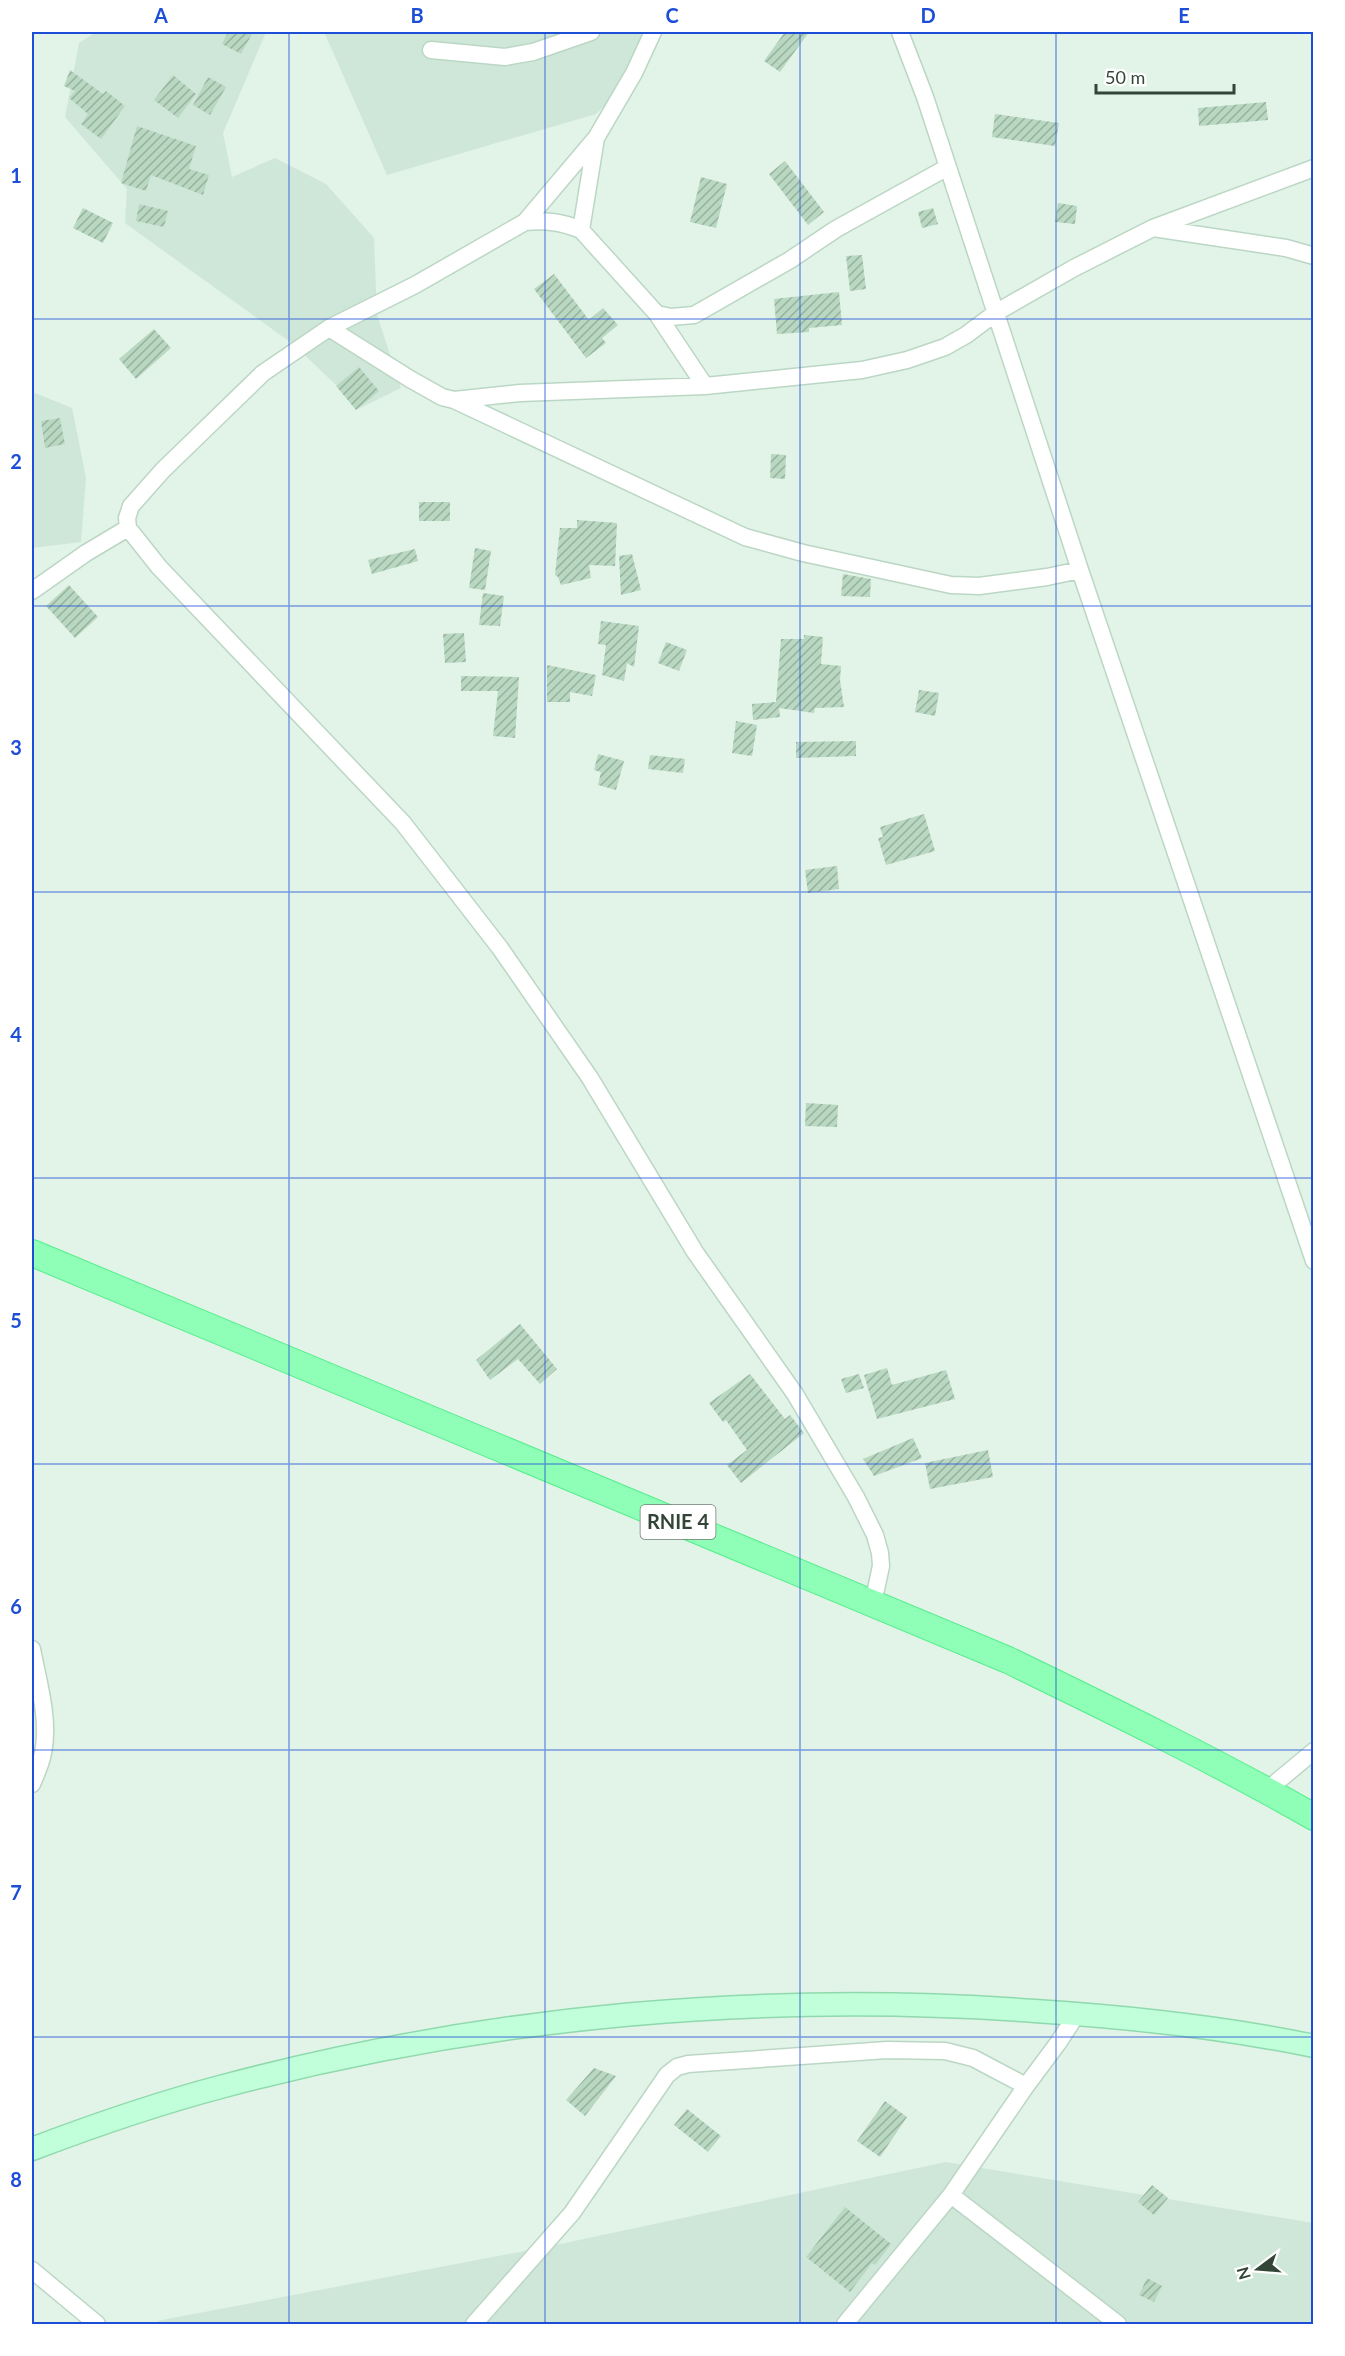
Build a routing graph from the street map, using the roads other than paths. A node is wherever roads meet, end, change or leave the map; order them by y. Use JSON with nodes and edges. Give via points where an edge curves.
{"nodes":[{"id":1,"x":591,"y":32,"type":"edge"},
{"id":2,"x":653,"y":32,"type":"edge"},
{"id":3,"x":900,"y":32,"type":"edge"},
{"id":4,"x":431,"y":50,"type":"dead end"},
{"id":5,"x":596,"y":138,"type":"junction"},
{"id":6,"x":948,"y":167,"type":"junction"},
{"id":7,"x":1314,"y":168,"type":"edge"},
{"id":8,"x":525,"y":222,"type":"junction"},
{"id":9,"x":1153,"y":228,"type":"junction"},
{"id":10,"x":581,"y":230,"type":"junction"},
{"id":11,"x":1314,"y":256,"type":"edge"},
{"id":12,"x":997,"y":312,"type":"junction"},
{"id":13,"x":657,"y":314,"type":"junction"},
{"id":14,"x":329,"y":328,"type":"junction"},
{"id":15,"x":705,"y":386,"type":"junction"},
{"id":16,"x":454,"y":400,"type":"junction"},
{"id":17,"x":128,"y":528,"type":"junction"},
{"id":18,"x":1080,"y":570,"type":"junction"},
{"id":19,"x":32,"y":591,"type":"edge"},
{"id":20,"x":1311,"y":1241,"type":"edge"},
{"id":21,"x":32,"y":1253,"type":"edge"},
{"id":22,"x":1314,"y":1261,"type":"edge"},
{"id":23,"x":873,"y":1603,"type":"junction"},
{"id":24,"x":32,"y":1648,"type":"edge"},
{"id":25,"x":1314,"y":1751,"type":"edge"},
{"id":26,"x":32,"y":1784,"type":"edge"},
{"id":27,"x":1267,"y":1790,"type":"junction"},
{"id":28,"x":1314,"y":1817,"type":"edge"},
{"id":29,"x":1077,"y":2014,"type":"junction"},
{"id":30,"x":1314,"y":2046,"type":"edge"},
{"id":31,"x":1026,"y":2086,"type":"junction"},
{"id":32,"x":32,"y":2148,"type":"edge"},
{"id":33,"x":951,"y":2194,"type":"junction"},
{"id":34,"x":32,"y":2270,"type":"edge"},
{"id":35,"x":853,"y":2322,"type":"edge"},
{"id":36,"x":97,"y":2325,"type":"edge"},
{"id":37,"x":474,"y":2325,"type":"edge"},
{"id":38,"x":1118,"y":2325,"type":"edge"}],
"edges":[{"from":1,"to":4,"type":"street","via":[[533,52],[505,57]]},
{"from":2,"to":5,"type":"street"},
{"from":3,"to":6,"type":"street"},
{"from":5,"to":8,"type":"street"},
{"from":5,"to":10,"type":"street"},
{"from":6,"to":12,"type":"street"},
{"from":6,"to":13,"type":"street","via":[[694,315]]},
{"from":7,"to":9,"type":"street"},
{"from":8,"to":10,"type":"street","via":[[546,220]]},
{"from":8,"to":14,"type":"street","via":[[415,285]]},
{"from":9,"to":11,"type":"street","via":[[1286,248]]},
{"from":9,"to":12,"type":"street"},
{"from":10,"to":13,"type":"street"},
{"from":12,"to":15,"type":"street","via":[[945,347],[907,360],[862,370]]},
{"from":12,"to":18,"type":"street"},
{"from":13,"to":15,"type":"street"},
{"from":14,"to":16,"type":"street","via":[[410,379]]},
{"from":14,"to":17,"type":"street","via":[[263,373],[163,470],[131,506]]},
{"from":15,"to":16,"type":"street","via":[[520,393]]},
{"from":16,"to":18,"type":"street","via":[[746,537],[804,553],[951,585],[979,586]]},
{"from":17,"to":19,"type":"street"},
{"from":17,"to":23,"type":"street","via":[[159,567],[403,823],[519,976],[590,1078],[695,1252],[795,1394],[856,1497],[880,1553]]},
{"from":18,"to":20,"type":"street"},
{"from":20,"to":22,"type":"street"},
{"from":21,"to":23,"type":"main road","number":"RNIE 4"},
{"from":23,"to":27,"type":"main road","number":"RNIE 4","via":[[1008,1660]]},
{"from":24,"to":26,"type":"street","via":[[45,1738]]},
{"from":25,"to":27,"type":"street"},
{"from":27,"to":28,"type":"main road","number":"RNIE 4"},
{"from":29,"to":30,"type":"main road","via":[[1171,2023]]},
{"from":29,"to":31,"type":"street"},
{"from":29,"to":32,"type":"main road","via":[[870,2003],[611,2016],[518,2027],[317,2062],[145,2109]]},
{"from":31,"to":33,"type":"street"},
{"from":31,"to":37,"type":"street","via":[[973,2058],[945,2051],[887,2050],[677,2067],[667,2075],[572,2213]]},
{"from":33,"to":35,"type":"street"},
{"from":33,"to":38,"type":"street"},
{"from":34,"to":36,"type":"street"}]}
